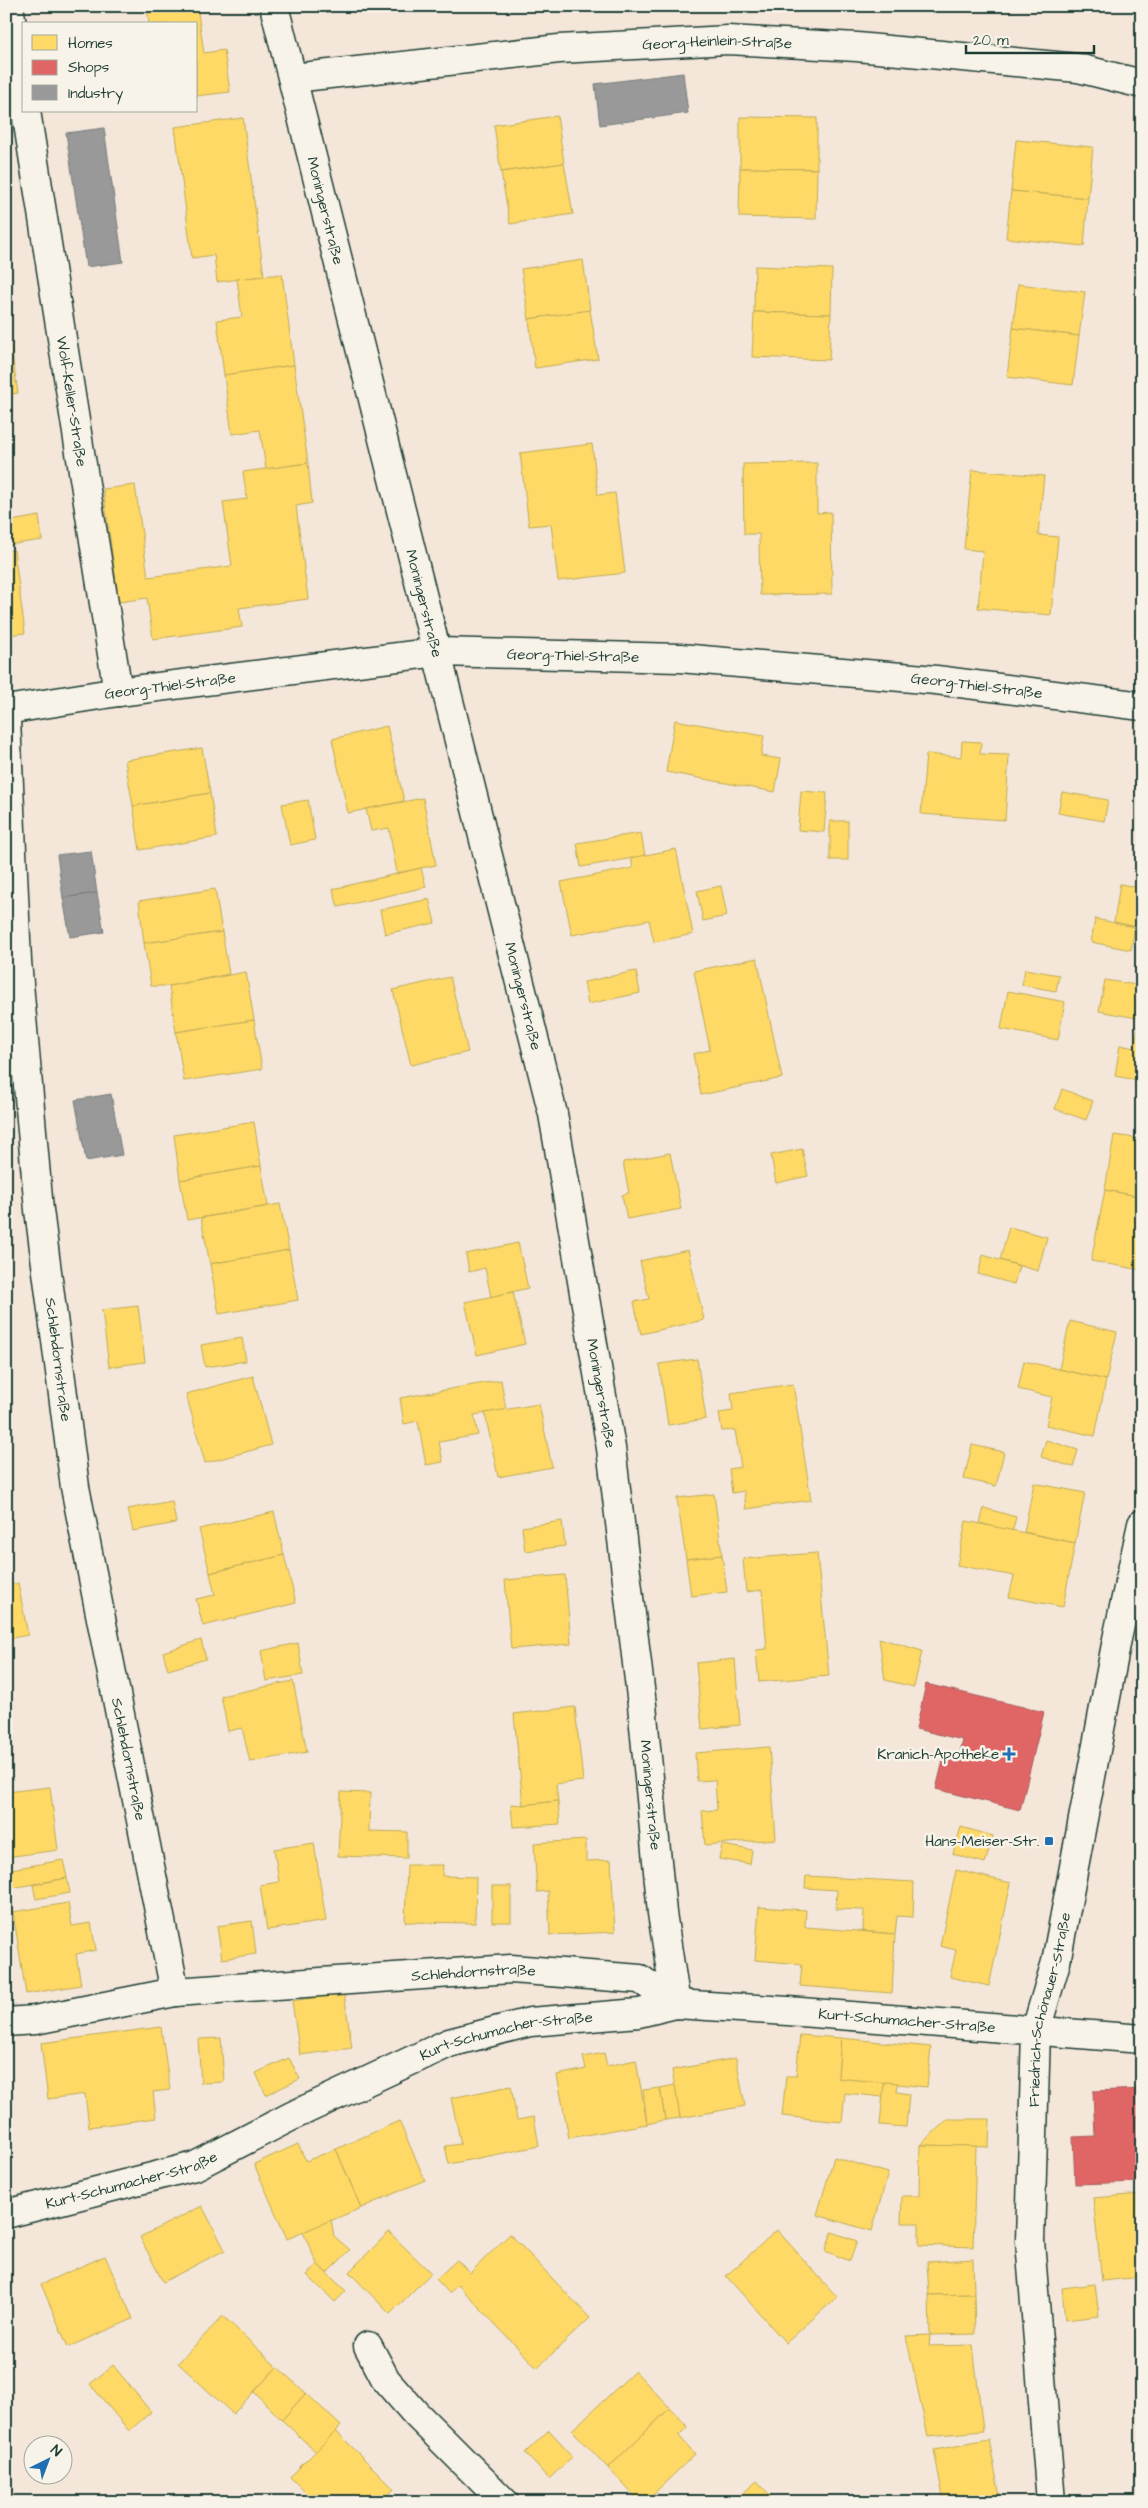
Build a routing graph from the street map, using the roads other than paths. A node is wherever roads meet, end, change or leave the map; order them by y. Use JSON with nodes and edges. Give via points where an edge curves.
{"nodes":[{"id":1,"x":9,"y":6,"type":"edge"},
{"id":2,"x":274,"y":6,"type":"edge"},
{"id":3,"x":293,"y":78,"type":"junction"},
{"id":4,"x":1142,"y":84,"type":"edge"},
{"id":5,"x":22,"y":87,"type":"edge"},
{"id":6,"x":26,"y":112,"type":"edge"},
{"id":7,"x":438,"y":652,"type":"junction"},
{"id":8,"x":118,"y":692,"type":"junction"},
{"id":9,"x":1142,"y":706,"type":"edge"},
{"id":10,"x":6,"y":710,"type":"edge"},
{"id":11,"x":6,"y":720,"type":"edge"},
{"id":12,"x":1142,"y":1524,"type":"edge"},
{"id":13,"x":175,"y":1992,"type":"junction"},
{"id":14,"x":676,"y":2004,"type":"junction"},
{"id":15,"x":6,"y":2022,"type":"edge"},
{"id":16,"x":1036,"y":2030,"type":"junction"},
{"id":17,"x":1142,"y":2038,"type":"edge"},
{"id":18,"x":6,"y":2214,"type":"edge"},
{"id":19,"x":368,"y":2346,"type":"dead end"},
{"id":20,"x":504,"y":2502,"type":"edge"},
{"id":21,"x":1051,"y":2502,"type":"edge"}],
"edges":[{"from":1,"to":5,"type":"street"},
{"from":2,"to":3,"type":"street","name":"Moningerstraße"},
{"from":3,"to":4,"type":"street","name":"Georg-Heinlein-Straße","via":[[559,49],[728,40],[858,47],[1078,68]]},
{"from":3,"to":7,"type":"street","name":"Moningerstraße"},
{"from":6,"to":8,"type":"street","name":"Wolf-Keller-Straße"},
{"from":7,"to":8,"type":"street","name":"Georg-Thiel-Straße"},
{"from":7,"to":9,"type":"street","name":"Georg-Thiel-Straße","via":[[680,658],[936,680]]},
{"from":7,"to":14,"type":"street","name":"Moningerstraße","via":[[554,1114],[611,1448],[642,1705],[662,1913]]},
{"from":8,"to":10,"type":"street","name":"Georg-Thiel-Straße"},
{"from":11,"to":13,"type":"street","name":"Schlehdornstraße","via":[[18,981],[39,1210],[75,1487]]},
{"from":12,"to":16,"type":"street","name":"Friedrich-Schönauer-Straße","via":[[1056,1962]]},
{"from":13,"to":14,"type":"street","name":"Schlehdornstraße","via":[[511,1969],[640,1979]]},
{"from":13,"to":15,"type":"street","name":"Schlehdornstraße","via":[[35,2020]]},
{"from":14,"to":16,"type":"street","name":"Kurt-Schumacher-Straße"},
{"from":14,"to":18,"type":"street","name":"Kurt-Schumacher-Straße","via":[[639,2014],[530,2022],[449,2043],[292,2116],[195,2166]]},
{"from":16,"to":17,"type":"street","name":"Kurt-Schumacher-Straße"},
{"from":16,"to":21,"type":"street","name":"Friedrich-Schönauer-Straße","via":[[1030,2241]]},
{"from":19,"to":20,"type":"street","via":[[386,2380]]}]}
